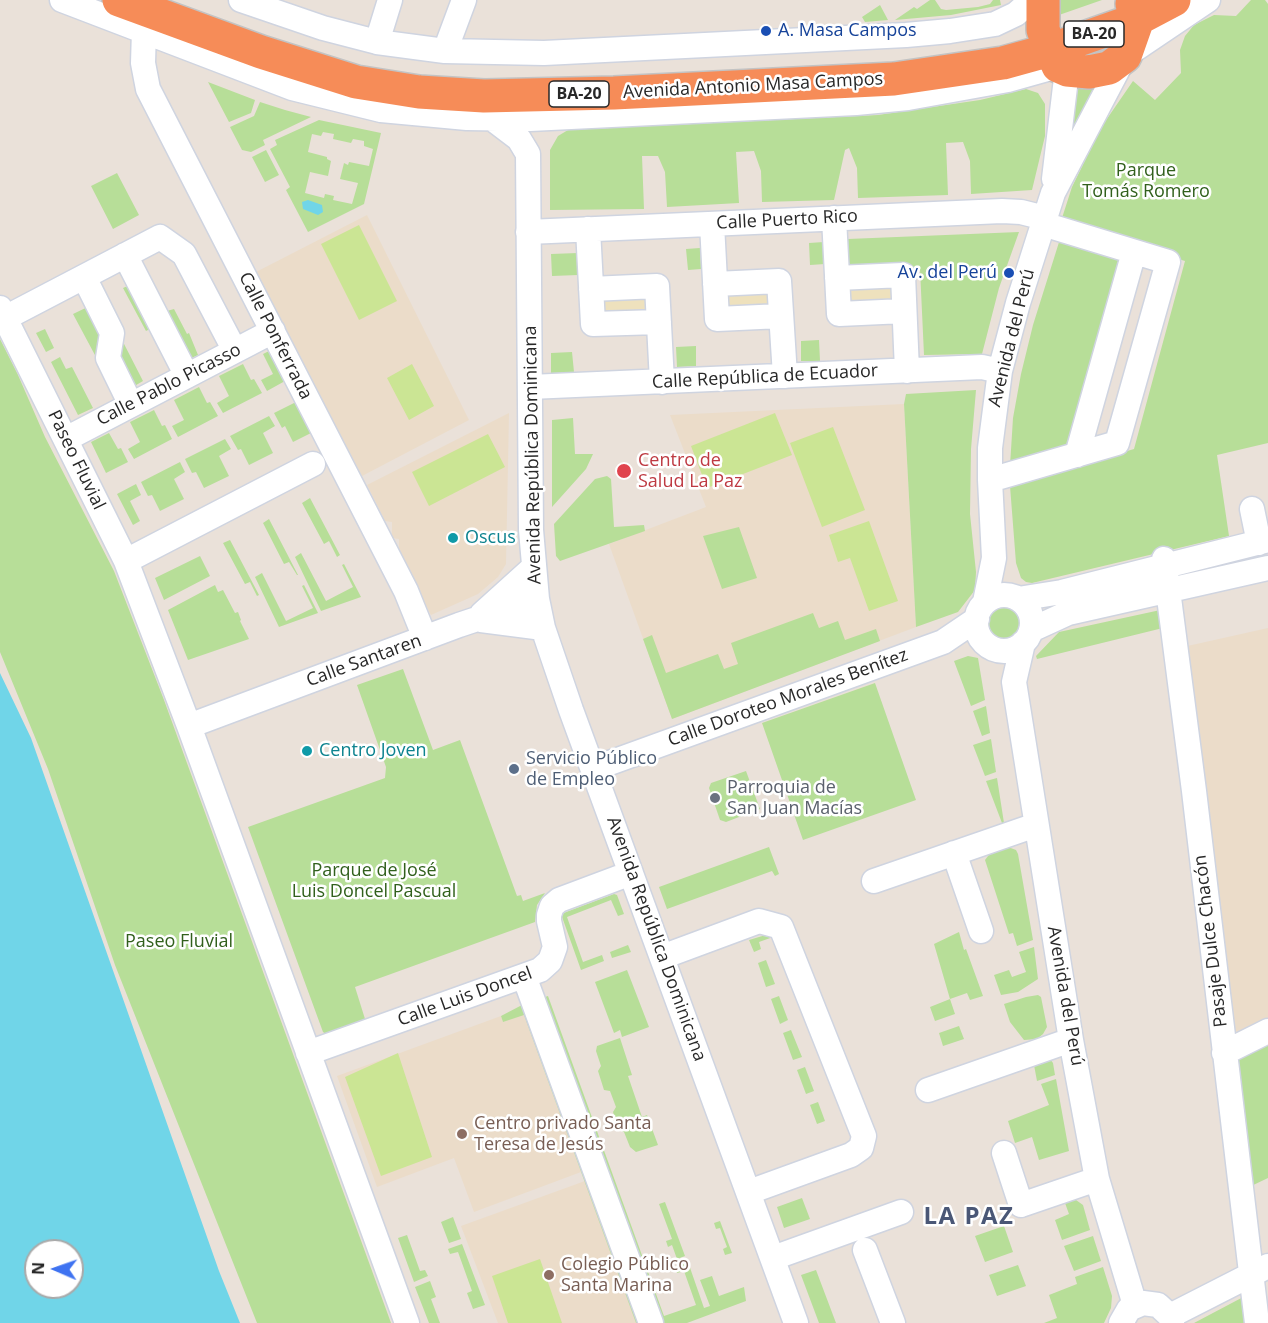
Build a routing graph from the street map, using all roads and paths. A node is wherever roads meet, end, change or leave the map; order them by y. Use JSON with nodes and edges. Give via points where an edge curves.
{"nodes":[{"id":1,"x":62,"y":0,"type":"edge"},
{"id":2,"x":119,"y":0,"type":"edge"},
{"id":3,"x":175,"y":0,"type":"edge"},
{"id":4,"x":241,"y":0,"type":"edge"},
{"id":5,"x":390,"y":0,"type":"edge"},
{"id":6,"x":464,"y":0,"type":"edge"},
{"id":7,"x":1033,"y":0,"type":"edge"},
{"id":8,"x":1208,"y":0,"type":"edge"},
{"id":9,"x":1142,"y":18,"type":"edge"},
{"id":10,"x":144,"y":30,"type":"junction"},
{"id":11,"x":377,"y":42,"type":"junction"},
{"id":12,"x":1048,"y":42,"type":"edge"},
{"id":13,"x":445,"y":51,"type":"junction"},
{"id":14,"x":553,"y":117,"type":"junction"},
{"id":15,"x":494,"y":120,"type":"junction"},
{"id":16,"x":528,"y":154,"type":"junction"},
{"id":17,"x":1053,"y":193,"type":"junction"},
{"id":18,"x":834,"y":218,"type":"junction"},
{"id":19,"x":1044,"y":221,"type":"junction"},
{"id":20,"x":712,"y":224,"type":"junction"},
{"id":21,"x":588,"y":229,"type":"junction"},
{"id":22,"x":528,"y":232,"type":"junction"},
{"id":23,"x":1134,"y":252,"type":"junction"},
{"id":24,"x":125,"y":255,"type":"junction"},
{"id":25,"x":84,"y":276,"type":"junction"},
{"id":26,"x":837,"y":278,"type":"junction"},
{"id":27,"x":715,"y":284,"type":"junction"},
{"id":28,"x":591,"y":288,"type":"junction"},
{"id":29,"x":904,"y":311,"type":"junction"},
{"id":30,"x":2,"y":313,"type":"edge"},
{"id":31,"x":781,"y":316,"type":"junction"},
{"id":32,"x":659,"y":322,"type":"junction"},
{"id":33,"x":273,"y":331,"type":"junction"},
{"id":34,"x":235,"y":351,"type":"junction"},
{"id":35,"x":907,"y":371,"type":"junction"},
{"id":36,"x":1000,"y":371,"type":"junction"},
{"id":37,"x":187,"y":376,"type":"junction"},
{"id":38,"x":785,"y":376,"type":"junction"},
{"id":39,"x":662,"y":382,"type":"junction"},
{"id":40,"x":530,"y":387,"type":"junction"},
{"id":41,"x":131,"y":405,"type":"junction"},
{"id":42,"x":66,"y":439,"type":"junction"},
{"id":43,"x":1077,"y":456,"type":"junction"},
{"id":44,"x":313,"y":464,"type":"dead end"},
{"id":45,"x":990,"y":480,"type":"junction"},
{"id":46,"x":1252,"y":509,"type":"dead end"},
{"id":47,"x":1263,"y":542,"type":"edge"},
{"id":48,"x":994,"y":558,"type":"junction"},
{"id":49,"x":126,"y":561,"type":"junction"},
{"id":50,"x":1165,"y":563,"type":"junction"},
{"id":51,"x":534,"y":567,"type":"junction"},
{"id":52,"x":1268,"y":568,"type":"edge"},
{"id":53,"x":1168,"y":590,"type":"junction"},
{"id":54,"x":1015,"y":597,"type":"junction"},
{"id":55,"x":537,"y":599,"type":"junction"},
{"id":56,"x":981,"y":611,"type":"junction"},
{"id":57,"x":476,"y":619,"type":"junction"},
{"id":58,"x":543,"y":628,"type":"junction"},
{"id":59,"x":1027,"y":637,"type":"junction"},
{"id":60,"x":425,"y":638,"type":"junction"},
{"id":61,"x":943,"y":642,"type":"junction"},
{"id":62,"x":988,"y":646,"type":"junction"},
{"id":63,"x":1014,"y":682,"type":"junction"},
{"id":64,"x":189,"y":726,"type":"junction"},
{"id":65,"x":583,"y":741,"type":"junction"},
{"id":66,"x":633,"y":754,"type":"junction"},
{"id":67,"x":593,"y":769,"type":"junction"},
{"id":68,"x":1036,"y":825,"type":"junction"},
{"id":69,"x":954,"y":853,"type":"junction"},
{"id":70,"x":631,"y":873,"type":"junction"},
{"id":71,"x":874,"y":881,"type":"dead end"},
{"id":72,"x":981,"y":931,"type":"dead end"},
{"id":73,"x":662,"y":957,"type":"junction"},
{"id":74,"x":524,"y":976,"type":"junction"},
{"id":75,"x":1268,"y":1031,"type":"edge"},
{"id":76,"x":1071,"y":1040,"type":"junction"},
{"id":77,"x":308,"y":1053,"type":"junction"},
{"id":78,"x":1224,"y":1053,"type":"junction"},
{"id":79,"x":928,"y":1090,"type":"dead end"},
{"id":80,"x":1004,"y":1153,"type":"dead end"},
{"id":81,"x":1097,"y":1179,"type":"junction"},
{"id":82,"x":748,"y":1192,"type":"junction"},
{"id":83,"x":901,"y":1212,"type":"dead end"},
{"id":84,"x":865,"y":1250,"type":"dead end"},
{"id":85,"x":773,"y":1258,"type":"junction"},
{"id":86,"x":1259,"y":1270,"type":"edge"},
{"id":87,"x":1128,"y":1314,"type":"edge"},
{"id":88,"x":1171,"y":1319,"type":"edge"},
{"id":89,"x":407,"y":1323,"type":"edge"},
{"id":90,"x":651,"y":1323,"type":"edge"},
{"id":91,"x":796,"y":1323,"type":"edge"},
{"id":92,"x":893,"y":1323,"type":"edge"},
{"id":93,"x":1257,"y":1323,"type":"edge"}],
"edges":[{"from":1,"to":10,"type":"street","name":"Avenida Antonio Masa Campos"},
{"from":2,"to":12,"type":"highway","name":"Avenida Antonio Masa Campos","number":"BA-20","via":[[356,82],[419,92],[484,96],[894,78],[1003,63]]},
{"from":3,"to":12,"type":"highway","name":"Avenida Antonio Masa Campos","number":"BA-20","via":[[359,63],[485,75],[892,57],[999,42]]},
{"from":4,"to":11,"type":"street","via":[[331,31]]},
{"from":5,"to":11,"type":"street"},
{"from":6,"to":13,"type":"street"},
{"from":7,"to":12,"type":"street","name":"Avenida del Perú"},
{"from":7,"to":13,"type":"street","via":[[995,24],[906,35],[544,53]]},
{"from":8,"to":9,"type":"street","name":"Avenida Antonio Masa Campos"},
{"from":9,"to":12,"type":"highway","name":"Avenida Antonio Masa Campos","number":"BA-20"},
{"from":9,"to":17,"type":"street","name":"Avenida del Perú"},
{"from":10,"to":15,"type":"street","name":"Avenida Antonio Masa Campos","via":[[255,75],[338,101],[381,110]]},
{"from":10,"to":33,"type":"street","name":"Calle Ponferrada","via":[[143,63],[148,89]]},
{"from":11,"to":13,"type":"street"},
{"from":12,"to":14,"type":"street","name":"Avenida Antonio Masa Campos","via":[[1008,80],[908,98]]},
{"from":12,"to":17,"type":"street","name":"Avenida del Perú"},
{"from":14,"to":15,"type":"street","name":"Avenida Antonio Masa Campos"},
{"from":14,"to":16,"type":"street","name":"Avenida República Dominicana","via":[[534,138]]},
{"from":15,"to":16,"type":"street","via":[[519,139]]},
{"from":16,"to":22,"type":"street","name":"Avenida República Dominicana"},
{"from":17,"to":19,"type":"street","name":"Avenida del Perú"},
{"from":18,"to":19,"type":"street","name":"Calle Puerto Rico","via":[[1002,211],[1021,212]]},
{"from":18,"to":20,"type":"street","name":"Calle Puerto Rico"},
{"from":18,"to":26,"type":"street"},
{"from":19,"to":23,"type":"street","name":"Calle Puerto Rico"},
{"from":19,"to":36,"type":"street","name":"Avenida del Perú"},
{"from":20,"to":21,"type":"street","name":"Calle Puerto Rico"},
{"from":20,"to":27,"type":"street"},
{"from":21,"to":22,"type":"street","name":"Calle Puerto Rico"},
{"from":21,"to":28,"type":"street"},
{"from":22,"to":40,"type":"street","name":"Avenida República Dominicana"},
{"from":23,"to":43,"type":"street"},
{"from":23,"to":43,"type":"street","name":"Calle Puerto Rico","via":[[1168,262],[1127,409],[1117,443]]},
{"from":24,"to":25,"type":"street"},
{"from":24,"to":34,"type":"street","via":[[160,237],[184,254]]},
{"from":24,"to":37,"type":"street"},
{"from":25,"to":30,"type":"street"},
{"from":25,"to":41,"type":"street","via":[[112,333],[108,358]]},
{"from":26,"to":29,"type":"street","via":[[839,314]]},
{"from":26,"to":29,"type":"street","via":[[903,275]]},
{"from":27,"to":31,"type":"street","via":[[779,281]]},
{"from":27,"to":31,"type":"street","via":[[717,319]]},
{"from":28,"to":32,"type":"street","via":[[657,286]]},
{"from":28,"to":32,"type":"street","via":[[593,324]]},
{"from":29,"to":35,"type":"street"},
{"from":30,"to":42,"type":"street","name":"Paseo Fluvial"},
{"from":31,"to":38,"type":"street"},
{"from":32,"to":39,"type":"street"},
{"from":33,"to":34,"type":"street","name":"Calle Pablo Picasso"},
{"from":33,"to":60,"type":"street","name":"Calle Ponferrada","via":[[406,591]]},
{"from":34,"to":37,"type":"street","name":"Calle Pablo Picasso"},
{"from":35,"to":36,"type":"street","name":"Calle República de Ecuador","via":[[982,367]]},
{"from":35,"to":38,"type":"street","name":"Calle República de Ecuador"},
{"from":36,"to":45,"type":"street","name":"Avenida del Perú","via":[[992,419]]},
{"from":37,"to":41,"type":"street","name":"Calle Pablo Picasso"},
{"from":38,"to":39,"type":"street","name":"Calle República de Ecuador"},
{"from":39,"to":40,"type":"street","name":"Calle República de Ecuador"},
{"from":40,"to":51,"type":"street","name":"Avenida República Dominicana"},
{"from":41,"to":42,"type":"street","name":"Calle Pablo Picasso"},
{"from":42,"to":49,"type":"street","name":"Paseo Fluvial"},
{"from":43,"to":45,"type":"street"},
{"from":44,"to":49,"type":"street"},
{"from":45,"to":48,"type":"street","name":"Avenida del Perú"},
{"from":46,"to":47,"type":"street"},
{"from":47,"to":50,"type":"street"},
{"from":48,"to":54,"type":"street","name":"Avenida del Perú"},
{"from":48,"to":56,"type":"street","name":"Avenida del Perú"},
{"from":49,"to":64,"type":"street","name":"Paseo Fluvial"},
{"from":50,"to":53,"type":"street","name":"Pasaje Dulce Chacón"},
{"from":50,"to":54,"type":"street","via":[[1062,592]]},
{"from":51,"to":55,"type":"street","name":"Avenida República Dominicana"},
{"from":51,"to":57,"type":"street"},
{"from":52,"to":53,"type":"street"},
{"from":53,"to":59,"type":"street","via":[[1068,613]]},
{"from":53,"to":78,"type":"street","name":"Pasaje Dulce Chacón"},
{"from":54,"to":56,"type":"street","via":[[1002,595]]},
{"from":54,"to":59,"type":"street","via":[[1030,612]]},
{"from":55,"to":57,"type":"street"},
{"from":55,"to":58,"type":"street","name":"Avenida República Dominicana"},
{"from":56,"to":61,"type":"street","name":"Calle Doroteo Morales Benítez"},
{"from":56,"to":62,"type":"street","via":[[977,628]]},
{"from":57,"to":58,"type":"street","name":"Calle Santaren"},
{"from":57,"to":60,"type":"street","name":"Calle Santaren"},
{"from":58,"to":65,"type":"street","name":"Avenida República Dominicana"},
{"from":59,"to":62,"type":"street","via":[[1008,651]]},
{"from":59,"to":63,"type":"street","name":"Avenida del Perú"},
{"from":60,"to":64,"type":"street","name":"Calle Santaren"},
{"from":61,"to":62,"type":"street","name":"Calle Doroteo Morales Benítez"},
{"from":61,"to":66,"type":"street","name":"Calle Doroteo Morales Benítez"},
{"from":62,"to":63,"type":"street","name":"Avenida del Perú"},
{"from":63,"to":68,"type":"street","name":"Avenida del Perú"},
{"from":64,"to":77,"type":"street","name":"Paseo Fluvial"},
{"from":65,"to":66,"type":"street"},
{"from":65,"to":67,"type":"street","name":"Avenida República Dominicana"},
{"from":66,"to":67,"type":"street","name":"Calle Doroteo Morales Benítez"},
{"from":67,"to":70,"type":"street","name":"Avenida República Dominicana"},
{"from":68,"to":69,"type":"street"},
{"from":68,"to":76,"type":"street","name":"Avenida del Perú"},
{"from":69,"to":71,"type":"street"},
{"from":69,"to":72,"type":"street"},
{"from":70,"to":73,"type":"street","name":"Avenida República Dominicana"},
{"from":70,"to":74,"type":"street","name":"Calle Luis Doncel","via":[[555,902],[549,915],[555,942],[552,957],[544,968]]},
{"from":73,"to":82,"type":"street","name":"Avenida República Dominicana"},
{"from":73,"to":82,"type":"street","via":[[759,921],[781,927],[864,1136],[861,1148],[851,1155]]},
{"from":74,"to":77,"type":"street","name":"Calle Luis Doncel"},
{"from":74,"to":90,"type":"street"},
{"from":75,"to":78,"type":"street"},
{"from":76,"to":79,"type":"street"},
{"from":76,"to":81,"type":"street","name":"Avenida del Perú"},
{"from":77,"to":89,"type":"street","name":"Paseo Fluvial"},
{"from":78,"to":86,"type":"street","name":"Pasaje Dulce Chacón"},
{"from":80,"to":81,"type":"street","via":[[1021,1204]]},
{"from":81,"to":87,"type":"street","name":"Avenida del Perú"},
{"from":82,"to":85,"type":"street","name":"Avenida República Dominicana"},
{"from":83,"to":85,"type":"street"},
{"from":84,"to":92,"type":"street"},
{"from":85,"to":91,"type":"street","name":"Avenida República Dominicana"},
{"from":86,"to":88,"type":"street"},
{"from":86,"to":93,"type":"street","name":"Pasaje Dulce Chacón"},
{"from":87,"to":88,"type":"street","via":[[1143,1302],[1158,1305]]}]}
